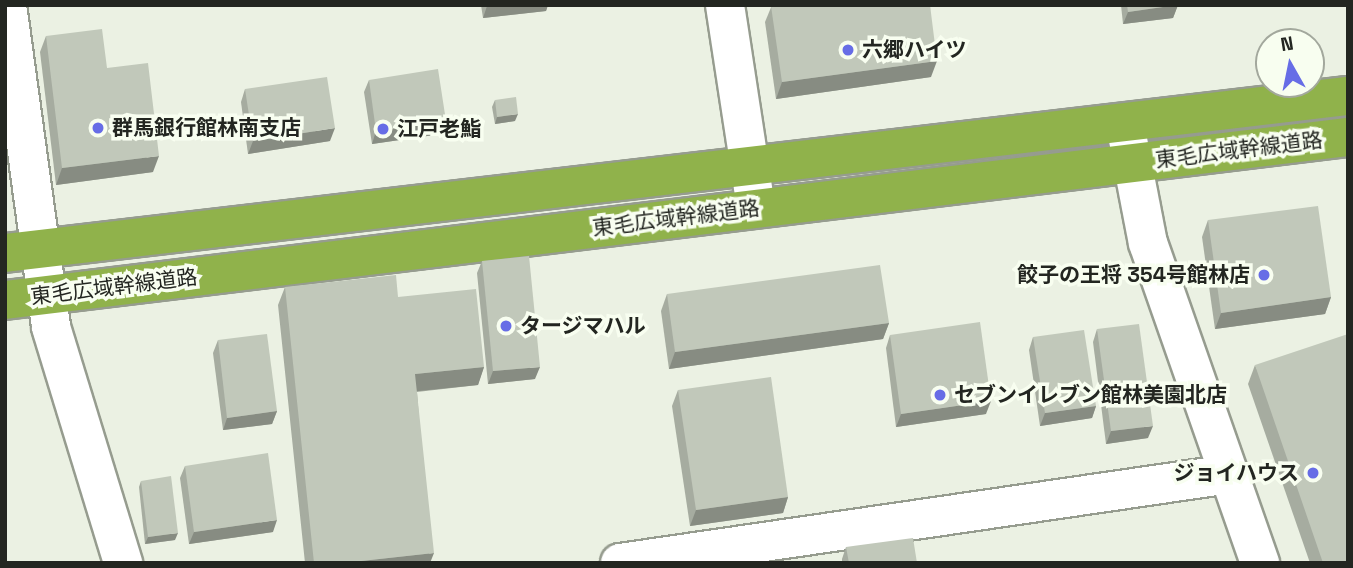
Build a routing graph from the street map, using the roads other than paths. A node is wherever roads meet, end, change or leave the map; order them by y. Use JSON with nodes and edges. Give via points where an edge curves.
{"nodes":[{"id":1,"x":7,"y":5,"type":"edge"},
{"id":2,"x":725,"y":5,"type":"edge"},
{"id":3,"x":1348,"y":96,"type":"edge"},
{"id":4,"x":1125,"y":124,"type":"junction"},
{"id":5,"x":1348,"y":137,"type":"edge"},
{"id":6,"x":1131,"y":162,"type":"junction"},
{"id":7,"x":749,"y":168,"type":"junction"},
{"id":8,"x":756,"y":208,"type":"junction"},
{"id":9,"x":23,"y":251,"type":"edge"},
{"id":10,"x":46,"y":295,"type":"junction"},
{"id":11,"x":5,"y":300,"type":"edge"},
{"id":12,"x":1229,"y":474,"type":"junction"},
{"id":13,"x":123,"y":563,"type":"edge"},
{"id":14,"x":620,"y":563,"type":"edge"},
{"id":15,"x":1260,"y":563,"type":"edge"}],
"edges":[{"from":1,"to":9,"type":"street"},
{"from":2,"to":7,"type":"street"},
{"from":3,"to":4,"type":"highway","name":"東毛広域幹線道路"},
{"from":4,"to":6,"type":"street"},
{"from":4,"to":7,"type":"highway","name":"東毛広域幹線道路"},
{"from":5,"to":6,"type":"highway","name":"東毛広域幹線道路"},
{"from":6,"to":8,"type":"highway","name":"東毛広域幹線道路"},
{"from":6,"to":12,"type":"street","via":[[1148,243]]},
{"from":7,"to":8,"type":"street"},
{"from":7,"to":9,"type":"highway","name":"東毛広域幹線道路"},
{"from":8,"to":10,"type":"highway","name":"東毛広域幹線道路"},
{"from":9,"to":10,"type":"street"},
{"from":10,"to":11,"type":"highway","name":"東毛広域幹線道路"},
{"from":10,"to":13,"type":"street","via":[[55,345]]},
{"from":12,"to":14,"type":"street"},
{"from":12,"to":15,"type":"street"}]}
